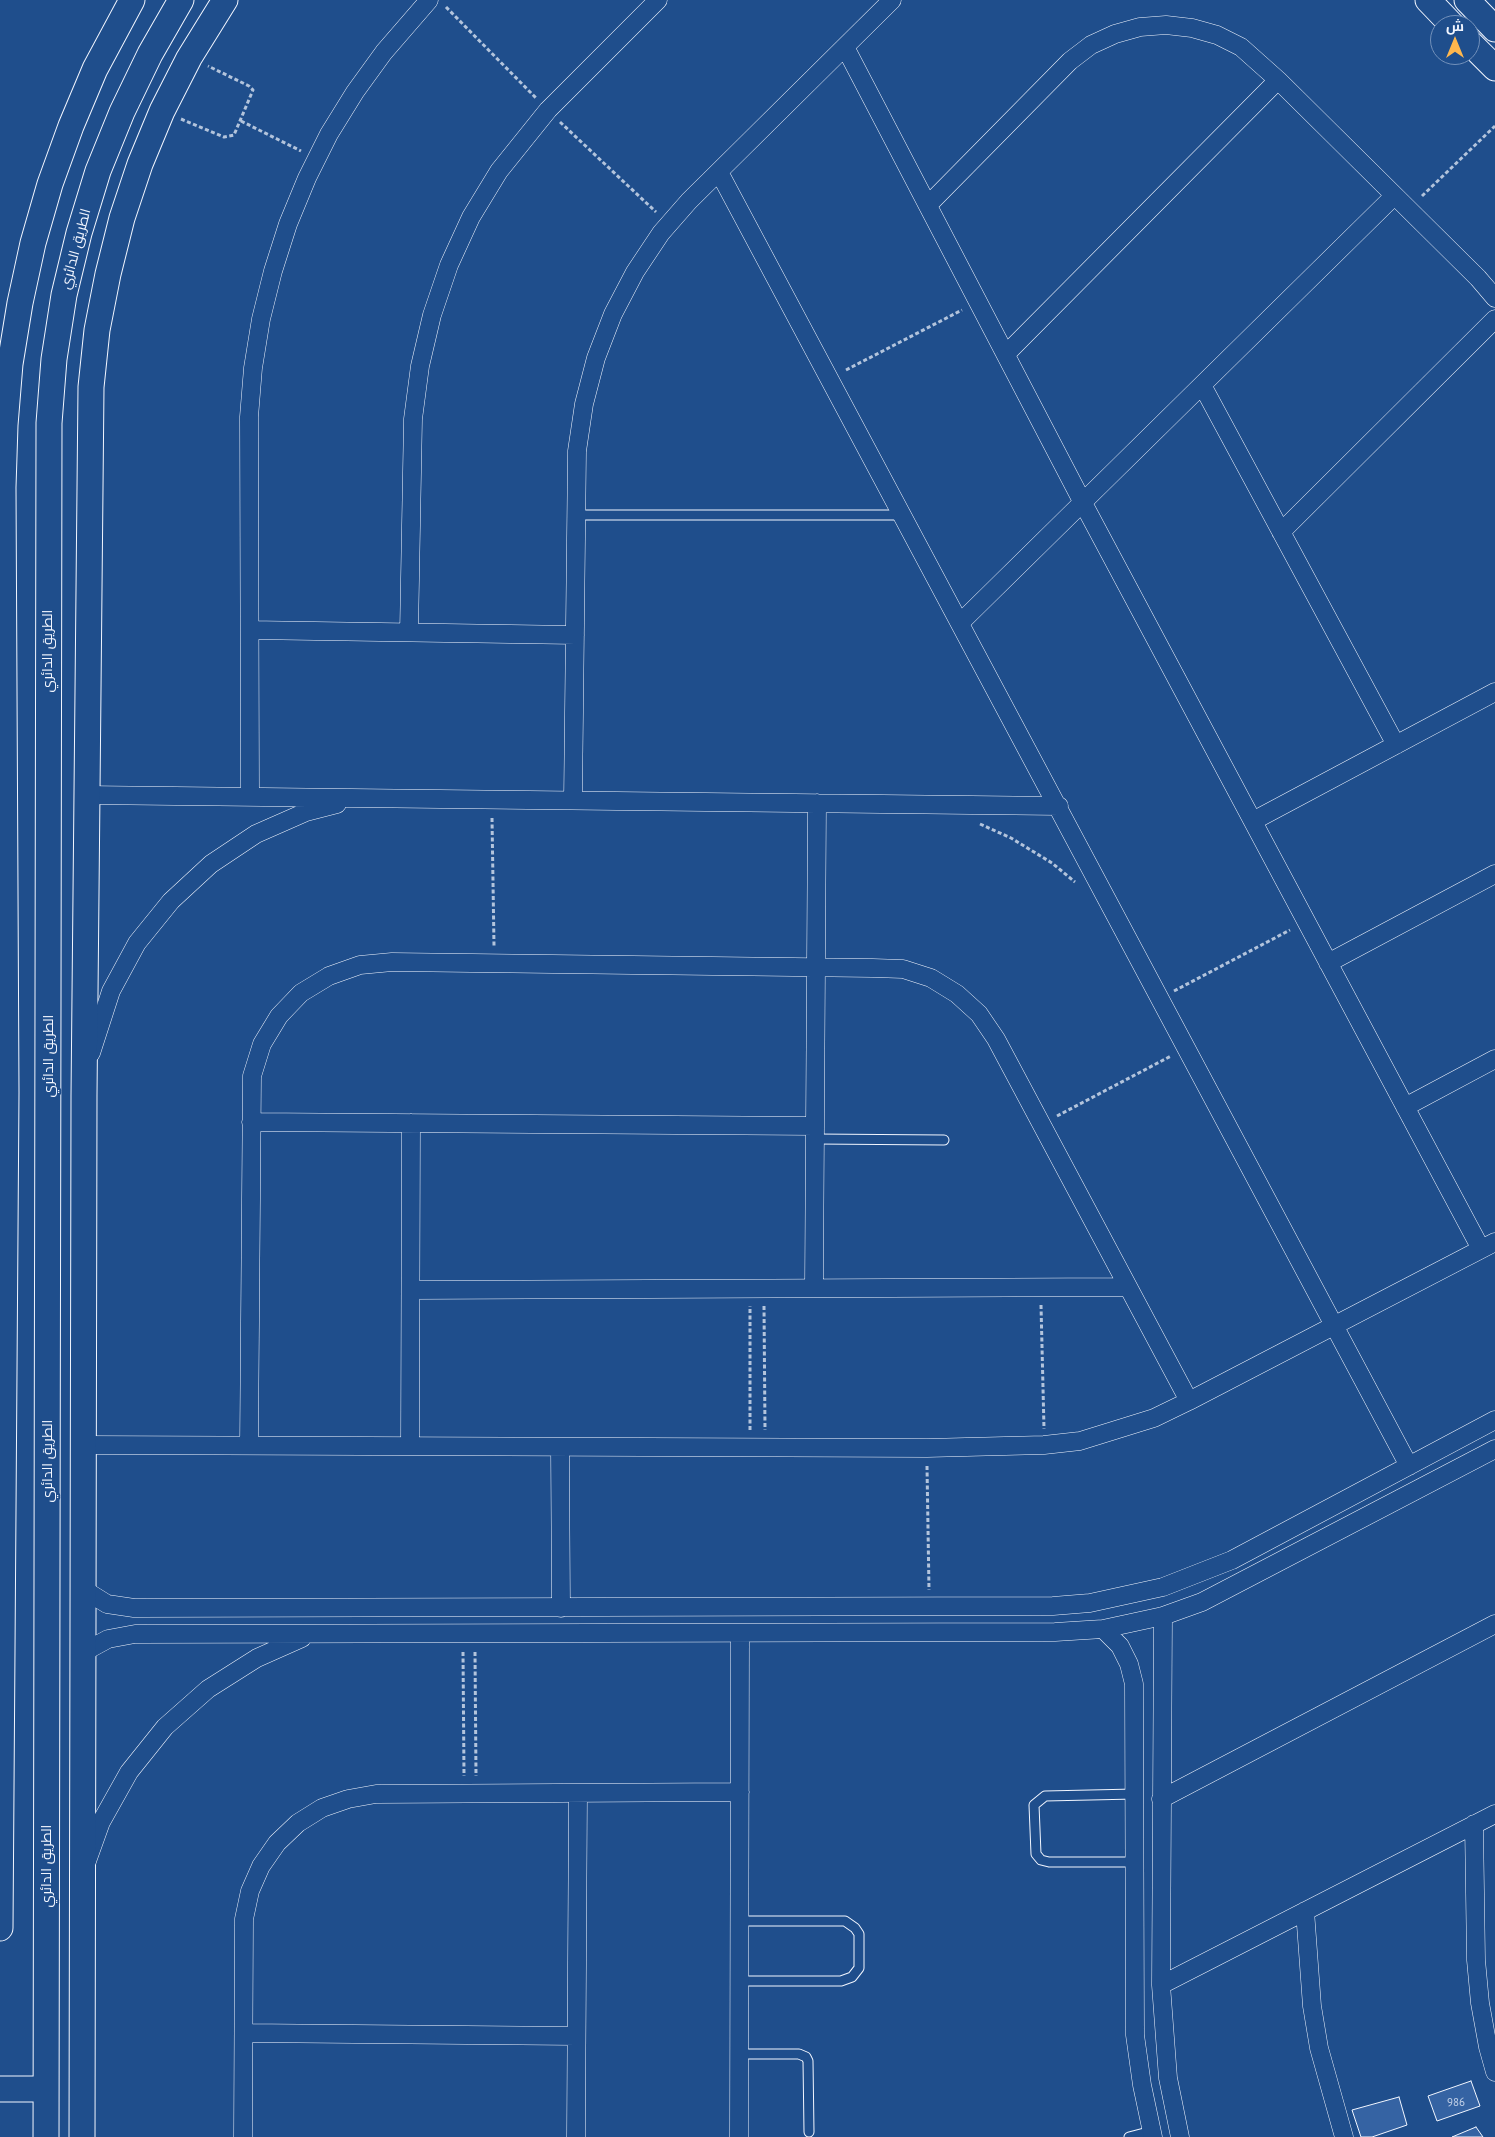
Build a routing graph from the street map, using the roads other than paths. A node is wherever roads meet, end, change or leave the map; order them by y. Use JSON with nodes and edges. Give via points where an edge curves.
{"nodes":[{"id":1,"x":132,"y":0,"type":"edge"},
{"id":2,"x":181,"y":0,"type":"edge"},
{"id":3,"x":225,"y":0,"type":"edge"},
{"id":4,"x":429,"y":0,"type":"edge"},
{"id":5,"x":658,"y":0,"type":"edge"},
{"id":6,"x":892,"y":0,"type":"edge"},
{"id":7,"x":1428,"y":0,"type":"edge"},
{"id":8,"x":1467,"y":0,"type":"edge"},
{"id":9,"x":1442,"y":15,"type":"edge"},
{"id":10,"x":1495,"y":29,"type":"edge"},
{"id":11,"x":845,"y":47,"type":"junction"},
{"id":12,"x":1480,"y":53,"type":"edge"},
{"id":13,"x":1495,"y":68,"type":"edge"},
{"id":14,"x":1278,"y":80,"type":"junction"},
{"id":15,"x":719,"y":172,"type":"junction"},
{"id":16,"x":1394,"y":196,"type":"junction"},
{"id":17,"x":928,"y":205,"type":"junction"},
{"id":18,"x":1495,"y":298,"type":"edge"},
{"id":19,"x":1495,"y":319,"type":"edge"},
{"id":20,"x":1006,"y":354,"type":"junction"},
{"id":21,"x":1202,"y":385,"type":"junction"},
{"id":22,"x":89,"y":486,"type":"junction"},
{"id":23,"x":48,"y":487,"type":"junction"},
{"id":24,"x":1084,"y":503,"type":"junction"},
{"id":25,"x":576,"y":515,"type":"junction"},
{"id":26,"x":903,"y":515,"type":"junction"},
{"id":27,"x":1281,"y":532,"type":"junction"},
{"id":28,"x":960,"y":623,"type":"junction"},
{"id":29,"x":250,"y":630,"type":"junction"},
{"id":30,"x":409,"y":632,"type":"junction"},
{"id":31,"x":575,"y":635,"type":"junction"},
{"id":32,"x":1495,"y":692,"type":"edge"},
{"id":33,"x":1396,"y":744,"type":"junction"},
{"id":34,"x":86,"y":795,"type":"junction"},
{"id":35,"x":250,"y":797,"type":"junction"},
{"id":36,"x":359,"y":798,"type":"junction"},
{"id":37,"x":573,"y":800,"type":"junction"},
{"id":38,"x":817,"y":803,"type":"junction"},
{"id":39,"x":1059,"y":806,"type":"junction"},
{"id":40,"x":1252,"y":821,"type":"junction"},
{"id":41,"x":1495,"y":874,"type":"edge"},
{"id":42,"x":1328,"y":963,"type":"junction"},
{"id":43,"x":816,"y":966,"type":"junction"},
{"id":44,"x":1495,"y":1059,"type":"edge"},
{"id":45,"x":6,"y":1092,"type":"junction"},
{"id":46,"x":49,"y":1092,"type":"junction"},
{"id":47,"x":84,"y":1095,"type":"junction"},
{"id":48,"x":1405,"y":1107,"type":"junction"},
{"id":49,"x":251,"y":1122,"type":"junction"},
{"id":50,"x":411,"y":1123,"type":"junction"},
{"id":51,"x":815,"y":1133,"type":"junction"},
{"id":52,"x":944,"y":1140,"type":"dead end"},
{"id":53,"x":1488,"y":1245,"type":"edge"},
{"id":54,"x":1128,"y":1287,"type":"junction"},
{"id":55,"x":814,"y":1288,"type":"junction"},
{"id":56,"x":411,"y":1290,"type":"junction"},
{"id":57,"x":1334,"y":1325,"type":"junction"},
{"id":58,"x":1189,"y":1401,"type":"junction"},
{"id":59,"x":1495,"y":1420,"type":"edge"},
{"id":60,"x":83,"y":1445,"type":"junction"},
{"id":61,"x":249,"y":1446,"type":"junction"},
{"id":62,"x":410,"y":1446,"type":"junction"},
{"id":63,"x":560,"y":1447,"type":"junction"},
{"id":64,"x":1495,"y":1449,"type":"edge"},
{"id":65,"x":1409,"y":1466,"type":"junction"},
{"id":66,"x":48,"y":1512,"type":"junction"},
{"id":67,"x":83,"y":1512,"type":"junction"},
{"id":68,"x":83,"y":1589,"type":"junction"},
{"id":69,"x":561,"y":1608,"type":"junction"},
{"id":70,"x":650,"y":1608,"type":"junction"},
{"id":71,"x":1163,"y":1616,"type":"junction"},
{"id":72,"x":1495,"y":1624,"type":"edge"},
{"id":73,"x":1103,"y":1629,"type":"junction"},
{"id":74,"x":650,"y":1633,"type":"junction"},
{"id":75,"x":740,"y":1633,"type":"junction"},
{"id":76,"x":309,"y":1635,"type":"junction"},
{"id":77,"x":84,"y":1652,"type":"junction"},
{"id":78,"x":740,"y":1792,"type":"junction"},
{"id":79,"x":578,"y":1793,"type":"junction"},
{"id":80,"x":1135,"y":1794,"type":"junction"},
{"id":81,"x":1161,"y":1799,"type":"junction"},
{"id":82,"x":1495,"y":1814,"type":"edge"},
{"id":83,"x":1474,"y":1824,"type":"junction"},
{"id":84,"x":1134,"y":1862,"type":"junction"},
{"id":85,"x":82,"y":1876,"type":"junction"},
{"id":86,"x":1306,"y":1911,"type":"junction"},
{"id":87,"x":740,"y":1921,"type":"junction"},
{"id":88,"x":0,"y":1928,"type":"edge"},
{"id":89,"x":739,"y":1981,"type":"junction"},
{"id":90,"x":1161,"y":1985,"type":"junction"},
{"id":91,"x":244,"y":2034,"type":"junction"},
{"id":92,"x":576,"y":2036,"type":"junction"},
{"id":93,"x":739,"y":2054,"type":"junction"},
{"id":94,"x":1495,"y":2072,"type":"edge"},
{"id":95,"x":0,"y":2089,"type":"edge"},
{"id":96,"x":46,"y":2090,"type":"junction"},
{"id":97,"x":810,"y":2132,"type":"dead end"},
{"id":98,"x":1152,"y":2134,"type":"edge"},
{"id":99,"x":46,"y":2137,"type":"edge"},
{"id":100,"x":82,"y":2137,"type":"edge"},
{"id":101,"x":243,"y":2137,"type":"edge"},
{"id":102,"x":576,"y":2137,"type":"edge"},
{"id":103,"x":739,"y":2137,"type":"edge"},
{"id":104,"x":1129,"y":2137,"type":"edge"},
{"id":105,"x":1180,"y":2137,"type":"edge"},
{"id":106,"x":1344,"y":2137,"type":"edge"}],
"edges":[{"from":1,"to":45,"type":"main road","via":[[95,69],[50,184],[24,286],[10,364],[3,487]]},
{"from":2,"to":23,"type":"main road","name":"الطريق الدائري","via":[[122,112],[98,171],[79,233],[64,295],[54,359]]},
{"from":3,"to":22,"type":"main road","via":[[189,58],[162,111],[122,218],[97,330],[91,387]]},
{"from":4,"to":29,"type":"street","via":[[355,92],[316,160],[288,224],[273,271],[261,319],[249,417]]},
{"from":5,"to":30,"type":"street","via":[[548,110],[498,172],[449,265],[432,315],[420,366],[413,419]]},
{"from":6,"to":11,"type":"street"},
{"from":7,"to":9,"type":"main road"},
{"from":8,"to":10,"type":"main road"},
{"from":11,"to":15,"type":"street"},
{"from":11,"to":17,"type":"street"},
{"from":12,"to":13,"type":"main road"},
{"from":14,"to":16,"type":"street"},
{"from":14,"to":17,"type":"street","via":[[1241,47],[1217,35],[1166,25],[1140,27],[1115,34],[1070,61]]},
{"from":14,"to":20,"type":"street"},
{"from":15,"to":25,"type":"street","via":[[661,233],[613,314],[596,358],[584,404],[577,451]]},
{"from":15,"to":26,"type":"street"},
{"from":16,"to":18,"type":"street"},
{"from":16,"to":21,"type":"street"},
{"from":17,"to":20,"type":"street"},
{"from":19,"to":27,"type":"street"},
{"from":20,"to":24,"type":"street"},
{"from":21,"to":24,"type":"street"},
{"from":21,"to":27,"type":"street"},
{"from":22,"to":23,"type":"main road"},
{"from":22,"to":34,"type":"main road"},
{"from":23,"to":46,"type":"main road","name":"الطريق الدائري"},
{"from":24,"to":28,"type":"street"},
{"from":24,"to":40,"type":"street"},
{"from":25,"to":26,"type":"lane"},
{"from":25,"to":31,"type":"street"},
{"from":26,"to":28,"type":"street"},
{"from":27,"to":33,"type":"street"},
{"from":28,"to":39,"type":"street"},
{"from":29,"to":30,"type":"street"},
{"from":29,"to":35,"type":"street"},
{"from":30,"to":31,"type":"street"},
{"from":31,"to":37,"type":"street"},
{"from":32,"to":33,"type":"street"},
{"from":33,"to":40,"type":"street"},
{"from":34,"to":35,"type":"street"},
{"from":34,"to":47,"type":"main road"},
{"from":35,"to":36,"type":"street"},
{"from":36,"to":37,"type":"street"},
{"from":36,"to":47,"type":"street","via":[[306,812],[256,834],[210,864],[171,901],[137,943],[111,991],[93,1042]]},
{"from":37,"to":38,"type":"street"},
{"from":38,"to":39,"type":"street"},
{"from":38,"to":43,"type":"street"},
{"from":39,"to":57,"type":"street"},
{"from":40,"to":42,"type":"street"},
{"from":41,"to":42,"type":"street"},
{"from":42,"to":48,"type":"street"},
{"from":43,"to":49,"type":"street","via":[[494,962],[360,965],[329,976],[301,993],[279,1016],[262,1044],[252,1076]]},
{"from":43,"to":51,"type":"street"},
{"from":43,"to":54,"type":"street","via":[[903,970],[931,978],[957,994],[979,1014],[996,1039]]},
{"from":44,"to":48,"type":"street"},
{"from":45,"to":46,"type":"main road"},
{"from":45,"to":88,"type":"main road"},
{"from":46,"to":66,"type":"main road","name":"الطريق الدائري"},
{"from":47,"to":60,"type":"main road"},
{"from":48,"to":53,"type":"street"},
{"from":49,"to":50,"type":"street"},
{"from":49,"to":61,"type":"street"},
{"from":50,"to":51,"type":"street"},
{"from":50,"to":56,"type":"street"},
{"from":51,"to":52,"type":"lane"},
{"from":51,"to":55,"type":"street"},
{"from":53,"to":57,"type":"street"},
{"from":54,"to":55,"type":"street"},
{"from":54,"to":58,"type":"street"},
{"from":55,"to":56,"type":"street"},
{"from":56,"to":62,"type":"street"},
{"from":57,"to":58,"type":"street"},
{"from":57,"to":65,"type":"street"},
{"from":58,"to":63,"type":"street","via":[[1117,1431],[1080,1441],[1044,1445],[927,1448]]},
{"from":59,"to":65,"type":"street"},
{"from":60,"to":61,"type":"street"},
{"from":60,"to":67,"type":"main road"},
{"from":61,"to":62,"type":"street"},
{"from":62,"to":63,"type":"street"},
{"from":63,"to":69,"type":"street"},
{"from":64,"to":71,"type":"street","via":[[1240,1584]]},
{"from":65,"to":70,"type":"street","via":[[1232,1560],[1163,1587],[1090,1603],[1053,1606]]},
{"from":66,"to":67,"type":"main road"},
{"from":66,"to":96,"type":"main road","name":"الطريق الدائري"},
{"from":67,"to":68,"type":"main road"},
{"from":68,"to":69,"type":"street","via":[[107,1604],[134,1608]]},
{"from":68,"to":77,"type":"main road"},
{"from":69,"to":70,"type":"street"},
{"from":70,"to":74,"type":"street"},
{"from":71,"to":73,"type":"street"},
{"from":71,"to":81,"type":"street"},
{"from":72,"to":81,"type":"street"},
{"from":73,"to":75,"type":"street"},
{"from":73,"to":80,"type":"street","via":[[1120,1646],[1134,1684]]},
{"from":74,"to":75,"type":"street"},
{"from":74,"to":76,"type":"street"},
{"from":75,"to":78,"type":"street"},
{"from":76,"to":77,"type":"street","via":[[135,1634],[108,1639]]},
{"from":76,"to":85,"type":"street","via":[[240,1668],[208,1689],[166,1727],[129,1772],[102,1822]]},
{"from":77,"to":85,"type":"main road"},
{"from":78,"to":79,"type":"street"},
{"from":78,"to":87,"type":"street"},
{"from":79,"to":91,"type":"street","via":[[376,1794],[322,1808],[298,1823],[277,1843],[261,1866],[250,1892],[244,1919]]},
{"from":79,"to":92,"type":"street"},
{"from":80,"to":84,"type":"street"},
{"from":80,"to":84,"type":"lane","via":[[1044,1796],[1034,1805],[1036,1854],[1041,1860]]},
{"from":81,"to":90,"type":"street"},
{"from":82,"to":83,"type":"street"},
{"from":83,"to":86,"type":"street"},
{"from":83,"to":94,"type":"street","via":[[1476,1960],[1480,2004]]},
{"from":84,"to":98,"type":"street","via":[[1135,2035]]},
{"from":85,"to":100,"type":"main road"},
{"from":86,"to":90,"type":"street"},
{"from":86,"to":106,"type":"street","via":[[1317,2040]]},
{"from":87,"to":89,"type":"street"},
{"from":87,"to":89,"type":"lane","via":[[845,1921],[859,1934],[859,1968],[852,1977],[841,1981]]},
{"from":89,"to":93,"type":"street"},
{"from":90,"to":105,"type":"street","via":[[1168,2078]]},
{"from":91,"to":92,"type":"street"},
{"from":91,"to":101,"type":"street"},
{"from":92,"to":102,"type":"street"},
{"from":93,"to":97,"type":"lane","via":[[799,2054],[806,2057]]},
{"from":93,"to":103,"type":"street"},
{"from":95,"to":96,"type":"main road"},
{"from":96,"to":99,"type":"main road","name":"الطريق الدائري"},
{"from":98,"to":104,"type":"lane"}]}
